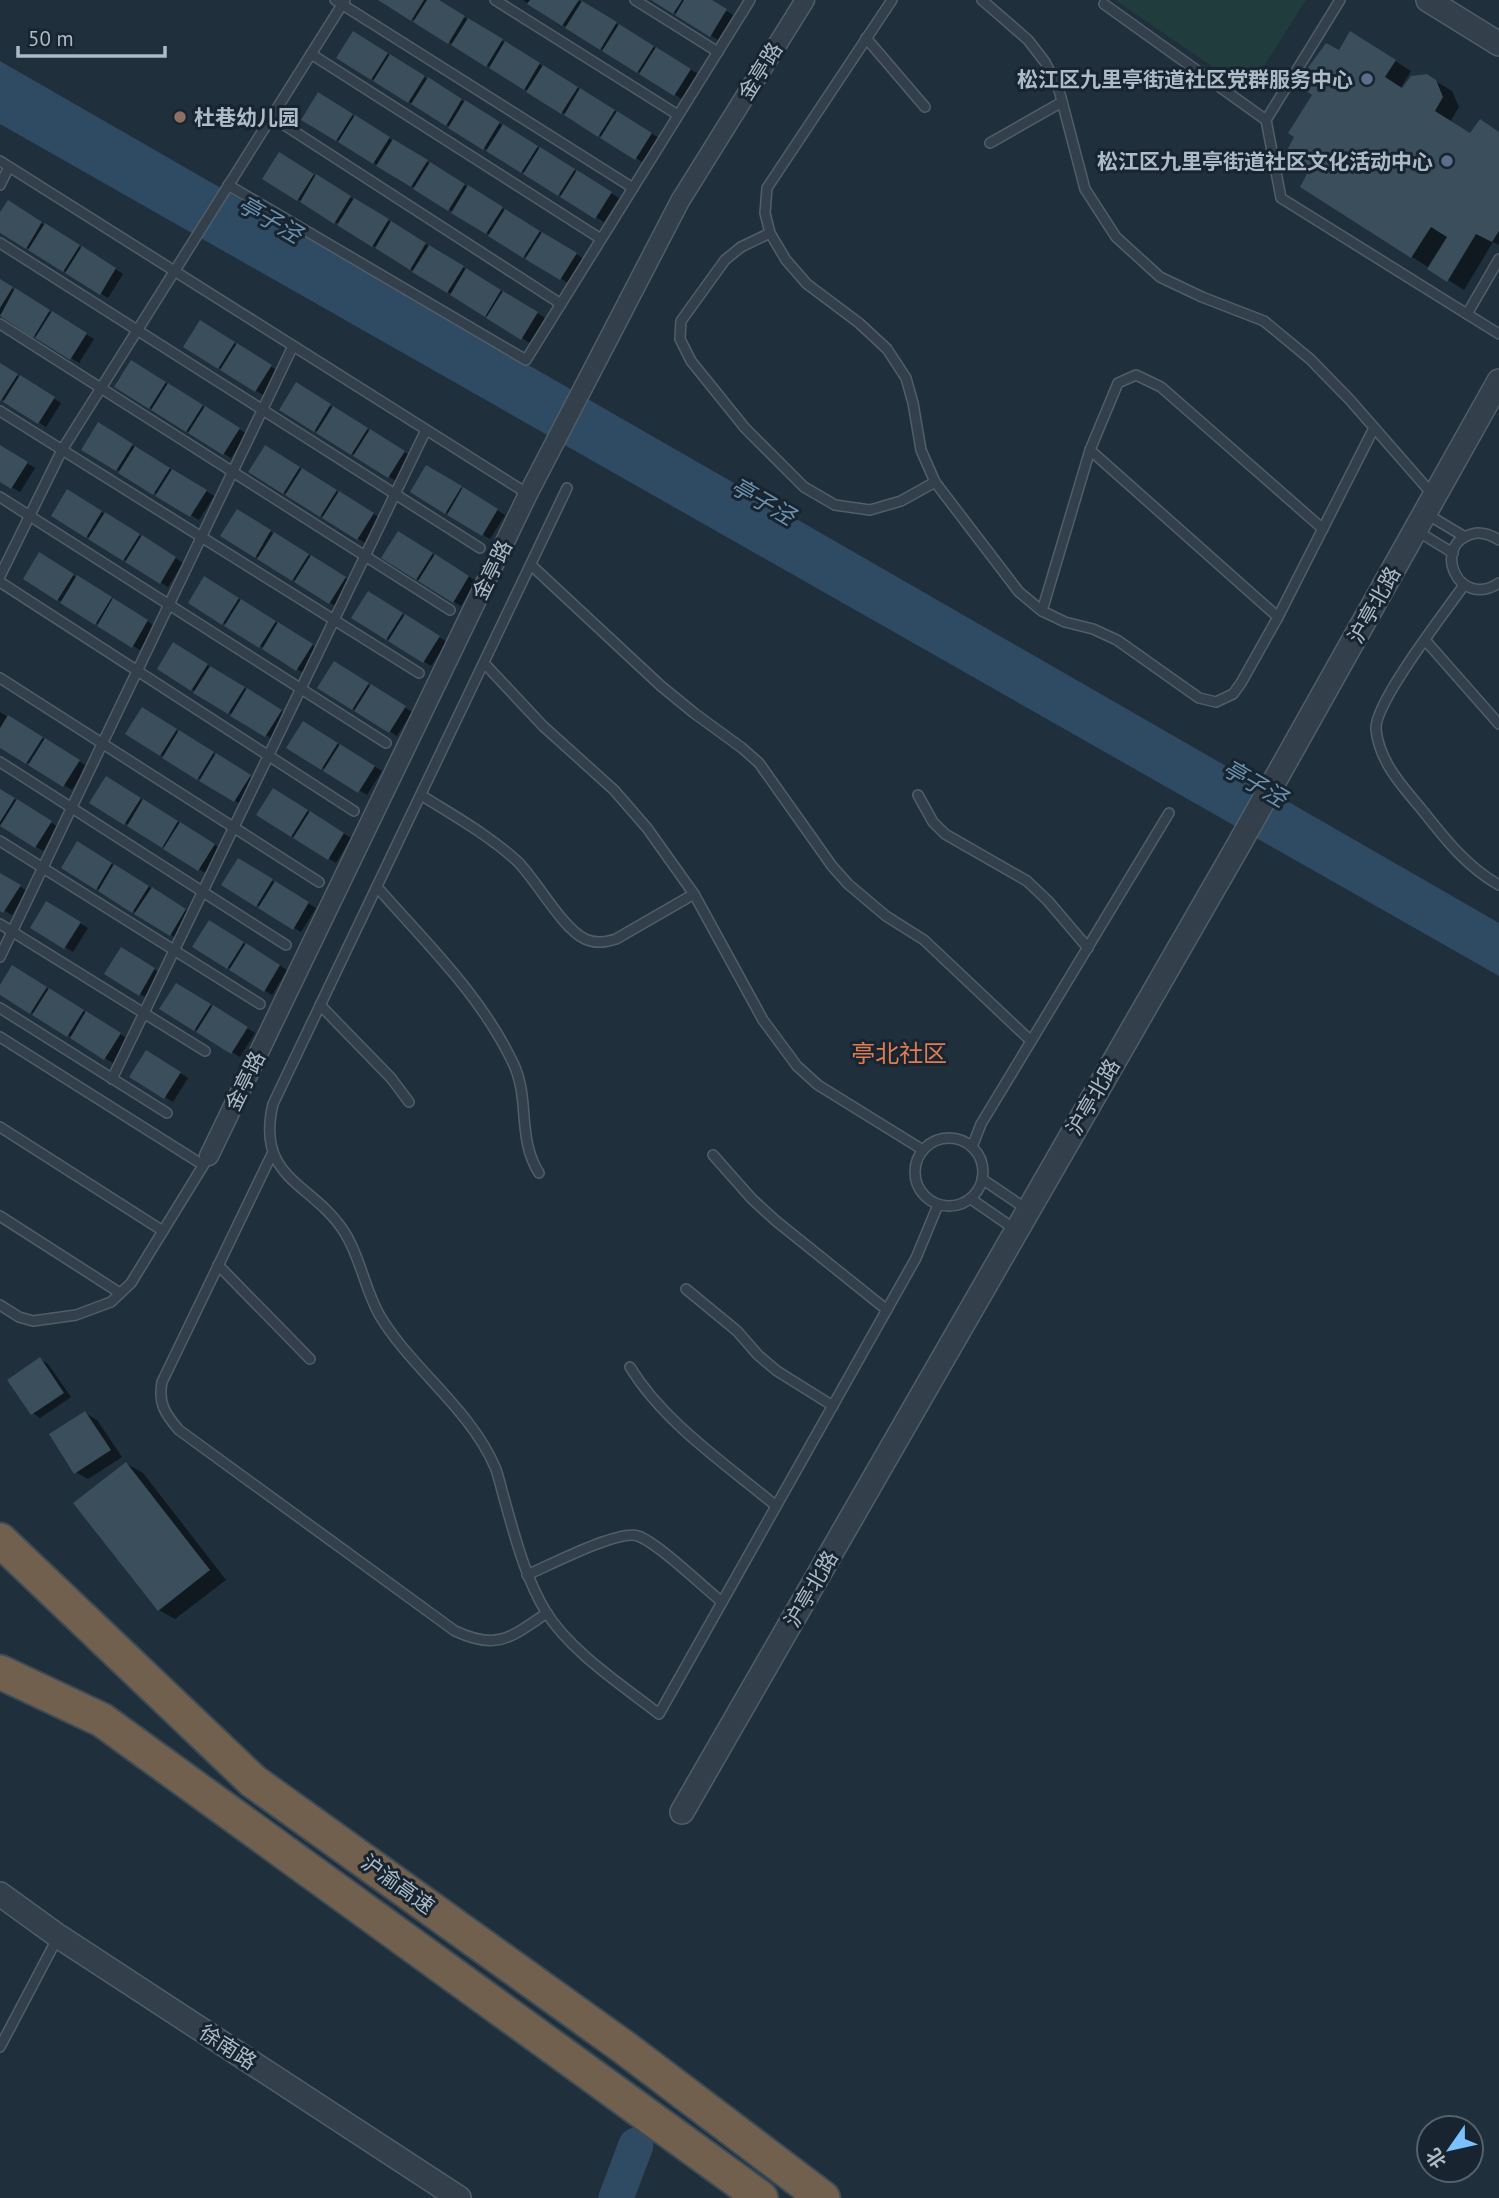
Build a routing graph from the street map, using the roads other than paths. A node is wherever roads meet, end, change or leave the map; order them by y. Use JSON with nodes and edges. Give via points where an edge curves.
{"nodes":[{"id":1,"x":495,"y":0,"type":"edge"},
{"id":2,"x":635,"y":0,"type":"edge"},
{"id":3,"x":750,"y":0,"type":"edge"},
{"id":4,"x":805,"y":0,"type":"edge"},
{"id":5,"x":892,"y":0,"type":"edge"},
{"id":6,"x":982,"y":0,"type":"edge"},
{"id":7,"x":1340,"y":0,"type":"edge"},
{"id":8,"x":1428,"y":0,"type":"edge"},
{"id":9,"x":341,"y":2,"type":"edge"},
{"id":10,"x":1104,"y":4,"type":"dead end"},
{"id":11,"x":866,"y":38,"type":"junction"},
{"id":12,"x":1499,"y":44,"type":"edge"},
{"id":13,"x":718,"y":52,"type":"junction"},
{"id":14,"x":311,"y":54,"type":"junction"},
{"id":15,"x":1062,"y":102,"type":"junction"},
{"id":16,"x":925,"y":107,"type":"dead end"},
{"id":17,"x":678,"y":115,"type":"junction"},
{"id":18,"x":272,"y":117,"type":"junction"},
{"id":19,"x":1266,"y":120,"type":"junction"},
{"id":20,"x":990,"y":144,"type":"dead end"},
{"id":21,"x":4,"y":164,"type":"edge"},
{"id":22,"x":229,"y":184,"type":"junction"},
{"id":23,"x":0,"y":185,"type":"edge"},
{"id":24,"x":633,"y":188,"type":"junction"},
{"id":25,"x":770,"y":233,"type":"junction"},
{"id":26,"x":601,"y":239,"type":"junction"},
{"id":27,"x":0,"y":243,"type":"edge"},
{"id":28,"x":1499,"y":259,"type":"edge"},
{"id":29,"x":174,"y":271,"type":"junction"},
{"id":30,"x":561,"y":303,"type":"junction"},
{"id":31,"x":1466,"y":314,"type":"junction"},
{"id":32,"x":0,"y":324,"type":"edge"},
{"id":33,"x":137,"y":330,"type":"junction"},
{"id":34,"x":1499,"y":334,"type":"edge"},
{"id":35,"x":293,"y":346,"type":"junction"},
{"id":36,"x":1499,"y":381,"type":"edge"},
{"id":37,"x":100,"y":388,"type":"junction"},
{"id":38,"x":262,"y":410,"type":"junction"},
{"id":39,"x":0,"y":411,"type":"edge"},
{"id":40,"x":1374,"y":428,"type":"junction"},
{"id":41,"x":426,"y":430,"type":"junction"},
{"id":42,"x":62,"y":450,"type":"junction"},
{"id":43,"x":1090,"y":450,"type":"junction"},
{"id":44,"x":233,"y":472,"type":"junction"},
{"id":45,"x":935,"y":482,"type":"junction"},
{"id":46,"x":568,"y":488,"type":"dead end"},
{"id":47,"x":396,"y":494,"type":"junction"},
{"id":48,"x":528,"y":494,"type":"junction"},
{"id":49,"x":0,"y":497,"type":"edge"},
{"id":50,"x":1425,"y":513,"type":"junction"},
{"id":51,"x":30,"y":516,"type":"junction"},
{"id":52,"x":1323,"y":529,"type":"junction"},
{"id":53,"x":1497,"y":535,"type":"edge"},
{"id":54,"x":202,"y":537,"type":"junction"},
{"id":55,"x":1465,"y":537,"type":"junction"},
{"id":56,"x":480,"y":548,"type":"dead end"},
{"id":57,"x":1453,"y":554,"type":"junction"},
{"id":58,"x":365,"y":556,"type":"junction"},
{"id":59,"x":531,"y":565,"type":"junction"},
{"id":60,"x":0,"y":576,"type":"edge"},
{"id":61,"x":0,"y":582,"type":"edge"},
{"id":62,"x":1499,"y":583,"type":"edge"},
{"id":63,"x":1464,"y":585,"type":"junction"},
{"id":64,"x":169,"y":604,"type":"junction"},
{"id":65,"x":450,"y":610,"type":"dead end"},
{"id":66,"x":1042,"y":611,"type":"junction"},
{"id":67,"x":1278,"y":617,"type":"junction"},
{"id":68,"x":334,"y":620,"type":"junction"},
{"id":69,"x":1424,"y":640,"type":"junction"},
{"id":70,"x":484,"y":663,"type":"junction"},
{"id":71,"x":138,"y":671,"type":"junction"},
{"id":72,"x":419,"y":673,"type":"dead end"},
{"id":73,"x":0,"y":678,"type":"edge"},
{"id":74,"x":301,"y":688,"type":"junction"},
{"id":75,"x":1499,"y":724,"type":"edge"},
{"id":76,"x":386,"y":743,"type":"dead end"},
{"id":77,"x":103,"y":744,"type":"junction"},
{"id":78,"x":269,"y":755,"type":"junction"},
{"id":79,"x":0,"y":762,"type":"edge"},
{"id":80,"x":421,"y":795,"type":"junction"},
{"id":81,"x":918,"y":795,"type":"dead end"},
{"id":82,"x":72,"y":808,"type":"junction"},
{"id":83,"x":354,"y":811,"type":"dead end"},
{"id":84,"x":1169,"y":813,"type":"dead end"},
{"id":85,"x":234,"y":827,"type":"junction"},
{"id":86,"x":0,"y":841,"type":"edge"},
{"id":87,"x":43,"y":868,"type":"junction"},
{"id":88,"x":319,"y":882,"type":"dead end"},
{"id":89,"x":1499,"y":885,"type":"edge"},
{"id":90,"x":377,"y":887,"type":"junction"},
{"id":91,"x":203,"y":891,"type":"junction"},
{"id":92,"x":694,"y":894,"type":"junction"},
{"id":93,"x":0,"y":924,"type":"edge"},
{"id":94,"x":12,"y":932,"type":"junction"},
{"id":95,"x":286,"y":945,"type":"dead end"},
{"id":96,"x":1088,"y":948,"type":"junction"},
{"id":97,"x":174,"y":950,"type":"junction"},
{"id":98,"x":0,"y":957,"type":"edge"},
{"id":99,"x":260,"y":1004,"type":"dead end"},
{"id":100,"x":320,"y":1005,"type":"junction"},
{"id":101,"x":0,"y":1008,"type":"edge"},
{"id":102,"x":144,"y":1013,"type":"junction"},
{"id":103,"x":0,"y":1037,"type":"edge"},
{"id":104,"x":1031,"y":1041,"type":"junction"},
{"id":105,"x":205,"y":1051,"type":"dead end"},
{"id":106,"x":112,"y":1079,"type":"junction"},
{"id":107,"x":409,"y":1102,"type":"dead end"},
{"id":108,"x":167,"y":1113,"type":"dead end"},
{"id":109,"x":0,"y":1127,"type":"edge"},
{"id":110,"x":972,"y":1147,"type":"junction"},
{"id":111,"x":923,"y":1150,"type":"junction"},
{"id":112,"x":272,"y":1154,"type":"junction"},
{"id":113,"x":713,"y":1155,"type":"dead end"},
{"id":114,"x":206,"y":1161,"type":"junction"},
{"id":115,"x":538,"y":1173,"type":"dead end"},
{"id":116,"x":982,"y":1179,"type":"junction"},
{"id":117,"x":971,"y":1199,"type":"junction"},
{"id":118,"x":938,"y":1205,"type":"junction"},
{"id":119,"x":1028,"y":1210,"type":"junction"},
{"id":120,"x":0,"y":1216,"type":"edge"},
{"id":121,"x":1016,"y":1230,"type":"junction"},
{"id":122,"x":163,"y":1231,"type":"junction"},
{"id":123,"x":218,"y":1265,"type":"junction"},
{"id":124,"x":686,"y":1289,"type":"dead end"},
{"id":125,"x":121,"y":1293,"type":"junction"},
{"id":126,"x":0,"y":1305,"type":"edge"},
{"id":127,"x":887,"y":1310,"type":"junction"},
{"id":128,"x":310,"y":1359,"type":"dead end"},
{"id":129,"x":630,"y":1367,"type":"dead end"},
{"id":130,"x":833,"y":1406,"type":"junction"},
{"id":131,"x":776,"y":1506,"type":"junction"},
{"id":132,"x":0,"y":1540,"type":"edge"},
{"id":133,"x":527,"y":1575,"type":"junction"},
{"id":134,"x":722,"y":1602,"type":"junction"},
{"id":135,"x":547,"y":1613,"type":"junction"},
{"id":136,"x":0,"y":1672,"type":"edge"},
{"id":137,"x":682,"y":1812,"type":"dead end"},
{"id":138,"x":0,"y":1894,"type":"edge"},
{"id":139,"x":58,"y":1936,"type":"junction"},
{"id":140,"x":0,"y":2047,"type":"edge"},
{"id":141,"x":701,"y":2104,"type":"junction"},
{"id":142,"x":459,"y":2198,"type":"edge"},
{"id":143,"x":761,"y":2198,"type":"edge"},
{"id":144,"x":823,"y":2198,"type":"edge"},
{"id":145,"x":833,"y":2198,"type":"edge"}],
"edges":[{"from":1,"to":17,"type":"lane"},
{"from":2,"to":13,"type":"lane"},
{"from":3,"to":13,"type":"lane"},
{"from":4,"to":48,"type":"street","name":"金亭路","via":[[680,201]]},
{"from":5,"to":11,"type":"lane"},
{"from":6,"to":15,"type":"lane","via":[[1028,40],[1045,62]]},
{"from":7,"to":19,"type":"lane"},
{"from":8,"to":12,"type":"street"},
{"from":9,"to":14,"type":"lane"},
{"from":9,"to":24,"type":"lane"},
{"from":10,"to":19,"type":"lane"},
{"from":11,"to":16,"type":"lane"},
{"from":11,"to":25,"type":"lane","via":[[767,188],[765,213]]},
{"from":13,"to":17,"type":"lane"},
{"from":14,"to":18,"type":"lane"},
{"from":14,"to":26,"type":"lane"},
{"from":15,"to":20,"type":"lane"},
{"from":15,"to":40,"type":"lane","via":[[1085,189],[1116,237],[1160,277],[1264,321],[1310,359]]},
{"from":17,"to":24,"type":"lane"},
{"from":18,"to":22,"type":"lane"},
{"from":18,"to":30,"type":"lane"},
{"from":19,"to":31,"type":"lane","via":[[1281,198]]},
{"from":21,"to":23,"type":"lane"},
{"from":21,"to":29,"type":"lane"},
{"from":22,"to":29,"type":"lane"},
{"from":22,"to":30,"type":"lane","via":[[526,359]]},
{"from":24,"to":26,"type":"lane"},
{"from":25,"to":45,"type":"lane","via":[[807,284],[887,349],[906,377],[921,450]]},
{"from":25,"to":45,"type":"lane","via":[[725,260],[681,321],[680,339],[691,362],[764,448],[803,486],[835,505],[870,510]]},
{"from":26,"to":30,"type":"lane"},
{"from":27,"to":33,"type":"lane"},
{"from":28,"to":31,"type":"lane"},
{"from":29,"to":33,"type":"lane"},
{"from":29,"to":35,"type":"lane"},
{"from":31,"to":34,"type":"lane"},
{"from":32,"to":37,"type":"lane"},
{"from":33,"to":37,"type":"lane"},
{"from":33,"to":38,"type":"lane"},
{"from":35,"to":38,"type":"lane"},
{"from":35,"to":41,"type":"lane"},
{"from":36,"to":50,"type":"street","name":"沪亭北路","via":[[1488,410]]},
{"from":37,"to":42,"type":"lane"},
{"from":37,"to":44,"type":"lane"},
{"from":38,"to":44,"type":"lane"},
{"from":38,"to":47,"type":"lane"},
{"from":39,"to":42,"type":"lane"},
{"from":40,"to":50,"type":"lane"},
{"from":40,"to":52,"type":"lane"},
{"from":41,"to":47,"type":"lane"},
{"from":41,"to":48,"type":"lane"},
{"from":42,"to":51,"type":"lane"},
{"from":42,"to":54,"type":"lane"},
{"from":43,"to":52,"type":"lane","via":[[1118,383],[1136,375],[1161,387]]},
{"from":43,"to":66,"type":"lane"},
{"from":43,"to":67,"type":"lane"},
{"from":44,"to":54,"type":"lane"},
{"from":44,"to":58,"type":"lane"},
{"from":45,"to":66,"type":"lane","via":[[1019,592]]},
{"from":46,"to":59,"type":"lane"},
{"from":47,"to":56,"type":"lane"},
{"from":47,"to":58,"type":"lane"},
{"from":48,"to":114,"type":"street","name":"金亭路"},
{"from":49,"to":51,"type":"lane"},
{"from":50,"to":55,"type":"lane"},
{"from":50,"to":57,"type":"lane"},
{"from":50,"to":119,"type":"street","name":"沪亭北路"},
{"from":51,"to":60,"type":"lane"},
{"from":51,"to":64,"type":"lane"},
{"from":52,"to":67,"type":"lane"},
{"from":53,"to":55,"type":"lane"},
{"from":54,"to":64,"type":"lane"},
{"from":54,"to":68,"type":"lane"},
{"from":55,"to":57,"type":"lane"},
{"from":57,"to":63,"type":"lane","via":[[1453,571]]},
{"from":58,"to":65,"type":"lane"},
{"from":58,"to":68,"type":"lane"},
{"from":59,"to":70,"type":"lane"},
{"from":59,"to":104,"type":"lane","via":[[661,686],[742,747],[848,884],[924,940]]},
{"from":61,"to":71,"type":"lane"},
{"from":62,"to":63,"type":"lane","via":[[1482,590]]},
{"from":63,"to":69,"type":"lane"},
{"from":64,"to":71,"type":"lane"},
{"from":64,"to":74,"type":"lane"},
{"from":66,"to":67,"type":"lane","via":[[1117,640],[1199,698],[1216,702],[1233,694]]},
{"from":68,"to":72,"type":"lane"},
{"from":68,"to":74,"type":"lane"},
{"from":69,"to":75,"type":"lane"},
{"from":69,"to":89,"type":"lane","via":[[1380,709],[1376,727],[1382,752],[1393,774],[1453,848]]},
{"from":70,"to":80,"type":"lane"},
{"from":70,"to":92,"type":"lane","via":[[543,726],[614,790]]},
{"from":71,"to":77,"type":"lane"},
{"from":71,"to":78,"type":"lane"},
{"from":73,"to":77,"type":"lane"},
{"from":74,"to":76,"type":"lane"},
{"from":74,"to":78,"type":"lane"},
{"from":77,"to":82,"type":"lane"},
{"from":77,"to":85,"type":"lane"},
{"from":78,"to":83,"type":"lane"},
{"from":78,"to":85,"type":"lane"},
{"from":79,"to":82,"type":"lane"},
{"from":80,"to":90,"type":"lane"},
{"from":80,"to":92,"type":"lane","via":[[497,842],[584,938],[602,943],[617,939]]},
{"from":81,"to":96,"type":"lane","via":[[945,834],[1027,881]]},
{"from":82,"to":87,"type":"lane"},
{"from":82,"to":91,"type":"lane"},
{"from":84,"to":96,"type":"lane"},
{"from":85,"to":88,"type":"lane"},
{"from":85,"to":91,"type":"lane"},
{"from":86,"to":87,"type":"lane"},
{"from":87,"to":94,"type":"lane"},
{"from":87,"to":97,"type":"lane"},
{"from":90,"to":100,"type":"lane"},
{"from":90,"to":115,"type":"lane","via":[[492,1025],[515,1068],[524,1107],[525,1143]]},
{"from":91,"to":95,"type":"lane"},
{"from":91,"to":97,"type":"lane"},
{"from":92,"to":111,"type":"lane","via":[[763,1020],[797,1066],[818,1085]]},
{"from":93,"to":94,"type":"lane"},
{"from":94,"to":98,"type":"lane"},
{"from":94,"to":102,"type":"lane"},
{"from":96,"to":104,"type":"lane"},
{"from":97,"to":99,"type":"lane"},
{"from":97,"to":102,"type":"lane"},
{"from":100,"to":107,"type":"lane"},
{"from":100,"to":112,"type":"lane","via":[[273,1104],[267,1127]]},
{"from":101,"to":106,"type":"lane"},
{"from":102,"to":105,"type":"lane"},
{"from":102,"to":106,"type":"lane"},
{"from":103,"to":114,"type":"lane"},
{"from":104,"to":110,"type":"lane"},
{"from":106,"to":108,"type":"lane"},
{"from":109,"to":122,"type":"lane"},
{"from":110,"to":111,"type":"lane","via":[[952,1138]]},
{"from":110,"to":116,"type":"lane","via":[[983,1167]]},
{"from":111,"to":118,"type":"lane","via":[[916,1181]]},
{"from":112,"to":123,"type":"lane"},
{"from":112,"to":133,"type":"lane","via":[[344,1233],[381,1317],[485,1448],[496,1469]]},
{"from":113,"to":127,"type":"lane","via":[[760,1206]]},
{"from":114,"to":122,"type":"lane"},
{"from":116,"to":117,"type":"lane"},
{"from":116,"to":119,"type":"lane"},
{"from":117,"to":118,"type":"lane","via":[[950,1207]]},
{"from":117,"to":121,"type":"lane"},
{"from":118,"to":127,"type":"lane"},
{"from":119,"to":121,"type":"street","name":"沪亭北路"},
{"from":120,"to":125,"type":"lane"},
{"from":121,"to":137,"type":"street","name":"沪亭北路"},
{"from":122,"to":125,"type":"lane"},
{"from":123,"to":128,"type":"lane"},
{"from":123,"to":135,"type":"lane","via":[[162,1382],[159,1398],[179,1430],[455,1631],[494,1642],[516,1634]]},
{"from":124,"to":130,"type":"lane","via":[[777,1371]]},
{"from":125,"to":126,"type":"lane","via":[[111,1302],[76,1315],[33,1321]]},
{"from":127,"to":130,"type":"lane"},
{"from":129,"to":131,"type":"lane","via":[[666,1414]]},
{"from":130,"to":131,"type":"lane"},
{"from":131,"to":134,"type":"lane"},
{"from":132,"to":141,"type":"highway","name":"沪渝高速","via":[[253,1781]]},
{"from":133,"to":134,"type":"lane","via":[[615,1537],[636,1535]]},
{"from":133,"to":135,"type":"lane"},
{"from":134,"to":135,"type":"lane","via":[[659,1714],[571,1643]]},
{"from":136,"to":143,"type":"highway","name":"沪渝高速","via":[[102,1720]]},
{"from":138,"to":139,"type":"street","name":"徐南路"},
{"from":139,"to":140,"type":"lane"},
{"from":139,"to":142,"type":"street","name":"徐南路"},
{"from":141,"to":144,"type":"highway","name":"沪渝高速"},
{"from":141,"to":145,"type":"highway"}]}
